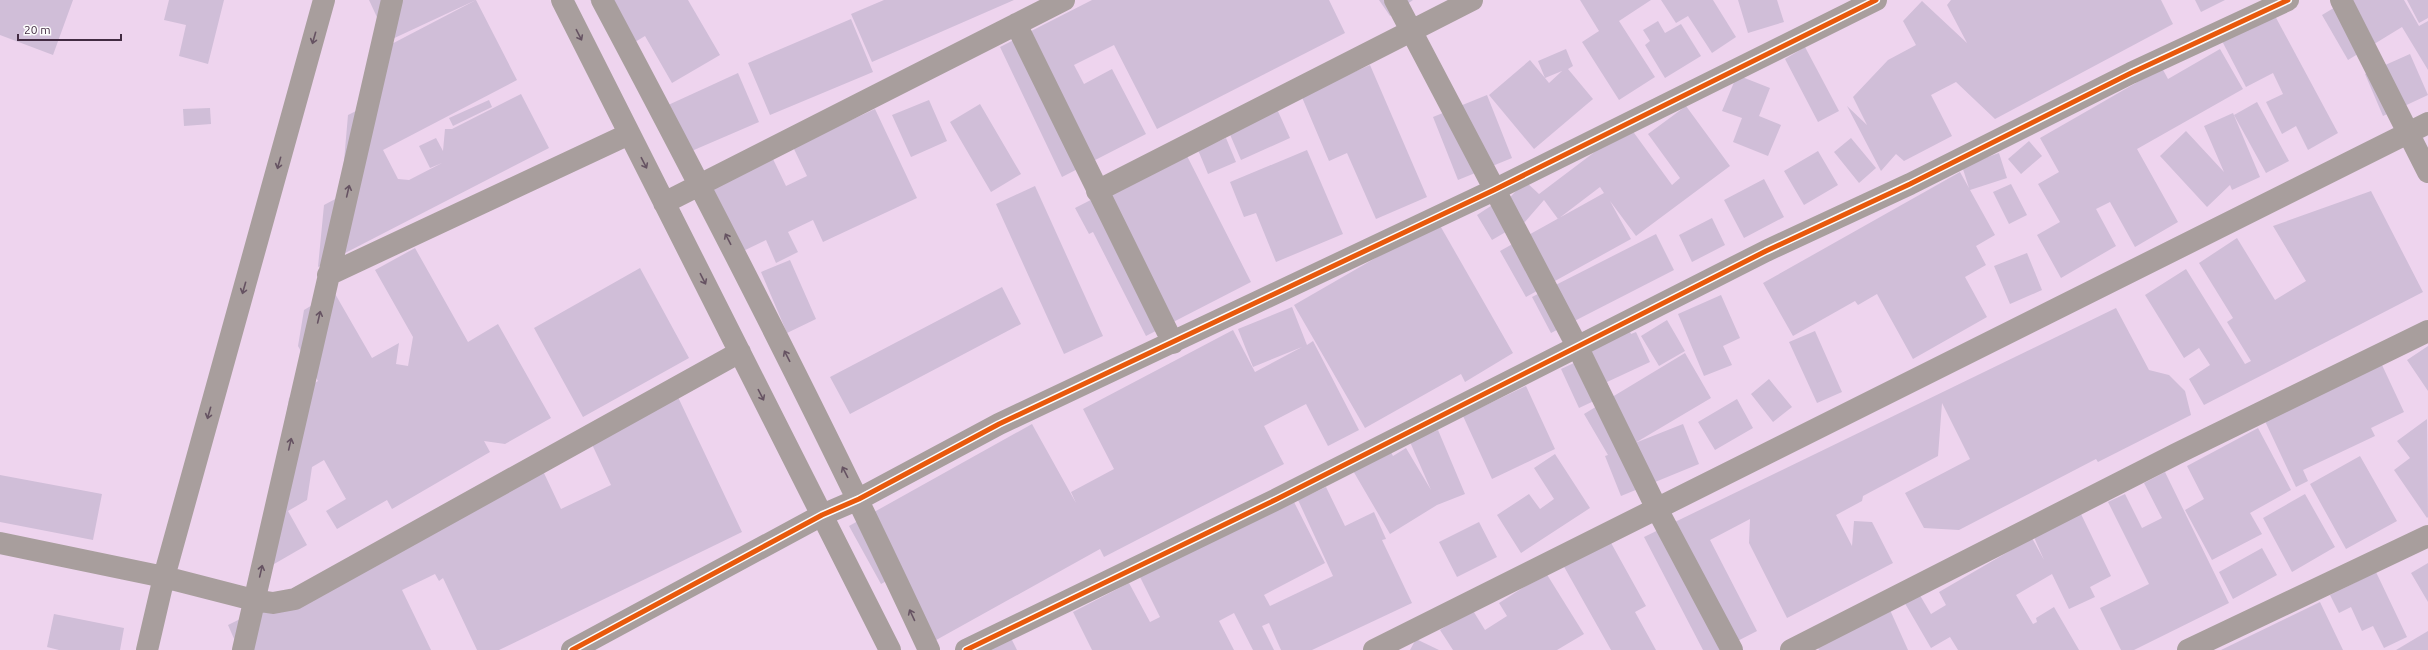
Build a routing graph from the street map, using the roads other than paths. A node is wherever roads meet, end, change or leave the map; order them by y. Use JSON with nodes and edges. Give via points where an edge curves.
{"nodes":[{"id":1,"x":324,"y":0,"type":"edge"},
{"id":2,"x":392,"y":0,"type":"edge"},
{"id":3,"x":562,"y":0,"type":"edge"},
{"id":4,"x":602,"y":0,"type":"edge"},
{"id":5,"x":1064,"y":0,"type":"edge"},
{"id":6,"x":1395,"y":0,"type":"edge"},
{"id":7,"x":1472,"y":0,"type":"edge"},
{"id":8,"x":1876,"y":0,"type":"edge"},
{"id":9,"x":2288,"y":0,"type":"edge"},
{"id":10,"x":2341,"y":0,"type":"edge"},
{"id":11,"x":1016,"y":24,"type":"junction"},
{"id":12,"x":1411,"y":30,"type":"junction"},
{"id":13,"x":2428,"y":123,"type":"edge"},
{"id":14,"x":2408,"y":132,"type":"junction"},
{"id":15,"x":629,"y":134,"type":"junction"},
{"id":16,"x":2428,"y":172,"type":"edge"},
{"id":17,"x":700,"y":183,"type":"junction"},
{"id":18,"x":1494,"y":190,"type":"junction"},
{"id":19,"x":1097,"y":191,"type":"junction"},
{"id":20,"x":664,"y":203,"type":"junction"},
{"id":21,"x":328,"y":275,"type":"junction"},
{"id":22,"x":2428,"y":331,"type":"edge"},
{"id":23,"x":1173,"y":343,"type":"junction"},
{"id":24,"x":1577,"y":346,"type":"junction"},
{"id":25,"x":740,"y":352,"type":"junction"},
{"id":26,"x":859,"y":499,"type":"junction"},
{"id":27,"x":1657,"y":509,"type":"junction"},
{"id":28,"x":822,"y":515,"type":"junction"},
{"id":29,"x":2428,"y":536,"type":"edge"},
{"id":30,"x":0,"y":543,"type":"edge"},
{"id":31,"x":164,"y":577,"type":"junction"},
{"id":32,"x":254,"y":600,"type":"junction"},
{"id":33,"x":146,"y":650,"type":"edge"},
{"id":34,"x":243,"y":650,"type":"edge"},
{"id":35,"x":572,"y":650,"type":"edge"},
{"id":36,"x":890,"y":650,"type":"edge"},
{"id":37,"x":929,"y":650,"type":"edge"},
{"id":38,"x":966,"y":650,"type":"edge"},
{"id":39,"x":1374,"y":650,"type":"edge"},
{"id":40,"x":1732,"y":650,"type":"edge"},
{"id":41,"x":1790,"y":650,"type":"edge"},
{"id":42,"x":2188,"y":650,"type":"edge"}],
"edges":[{"from":1,"to":31,"type":"street","one_way":true},
{"from":21,"to":2,"type":"street","one_way":true},
{"from":3,"to":15,"type":"street","one_way":true},
{"from":4,"to":17,"type":"street"},
{"from":5,"to":11,"type":"street"},
{"from":6,"to":12,"type":"street"},
{"from":7,"to":12,"type":"street"},
{"from":8,"to":18,"type":"street"},
{"from":9,"to":24,"type":"street","via":[[2131,73]]},
{"from":10,"to":14,"type":"street"},
{"from":11,"to":17,"type":"street"},
{"from":11,"to":19,"type":"street"},
{"from":12,"to":18,"type":"street"},
{"from":12,"to":19,"type":"street"},
{"from":13,"to":14,"type":"street"},
{"from":14,"to":16,"type":"street"},
{"from":14,"to":27,"type":"street"},
{"from":15,"to":20,"type":"street","one_way":true},
{"from":15,"to":21,"type":"street"},
{"from":17,"to":20,"type":"street"},
{"from":26,"to":17,"type":"street","one_way":true},
{"from":18,"to":23,"type":"street"},
{"from":18,"to":24,"type":"street"},
{"from":19,"to":23,"type":"street"},
{"from":20,"to":25,"type":"street","one_way":true},
{"from":32,"to":21,"type":"street","one_way":true},
{"from":22,"to":41,"type":"street","via":[[2176,454]]},
{"from":23,"to":26,"type":"street","via":[[999,424]]},
{"from":24,"to":27,"type":"street"},
{"from":24,"to":38,"type":"street","via":[[1277,499]]},
{"from":25,"to":28,"type":"street","one_way":true},
{"from":25,"to":32,"type":"street","via":[[295,599],[273,604]]},
{"from":26,"to":28,"type":"street"},
{"from":37,"to":26,"type":"street","one_way":true},
{"from":27,"to":39,"type":"street"},
{"from":27,"to":40,"type":"street"},
{"from":28,"to":35,"type":"street"},
{"from":28,"to":36,"type":"street"},
{"from":29,"to":42,"type":"street"},
{"from":30,"to":31,"type":"street"},
{"from":31,"to":32,"type":"street"},
{"from":31,"to":33,"type":"street"},
{"from":32,"to":34,"type":"street"}]}
